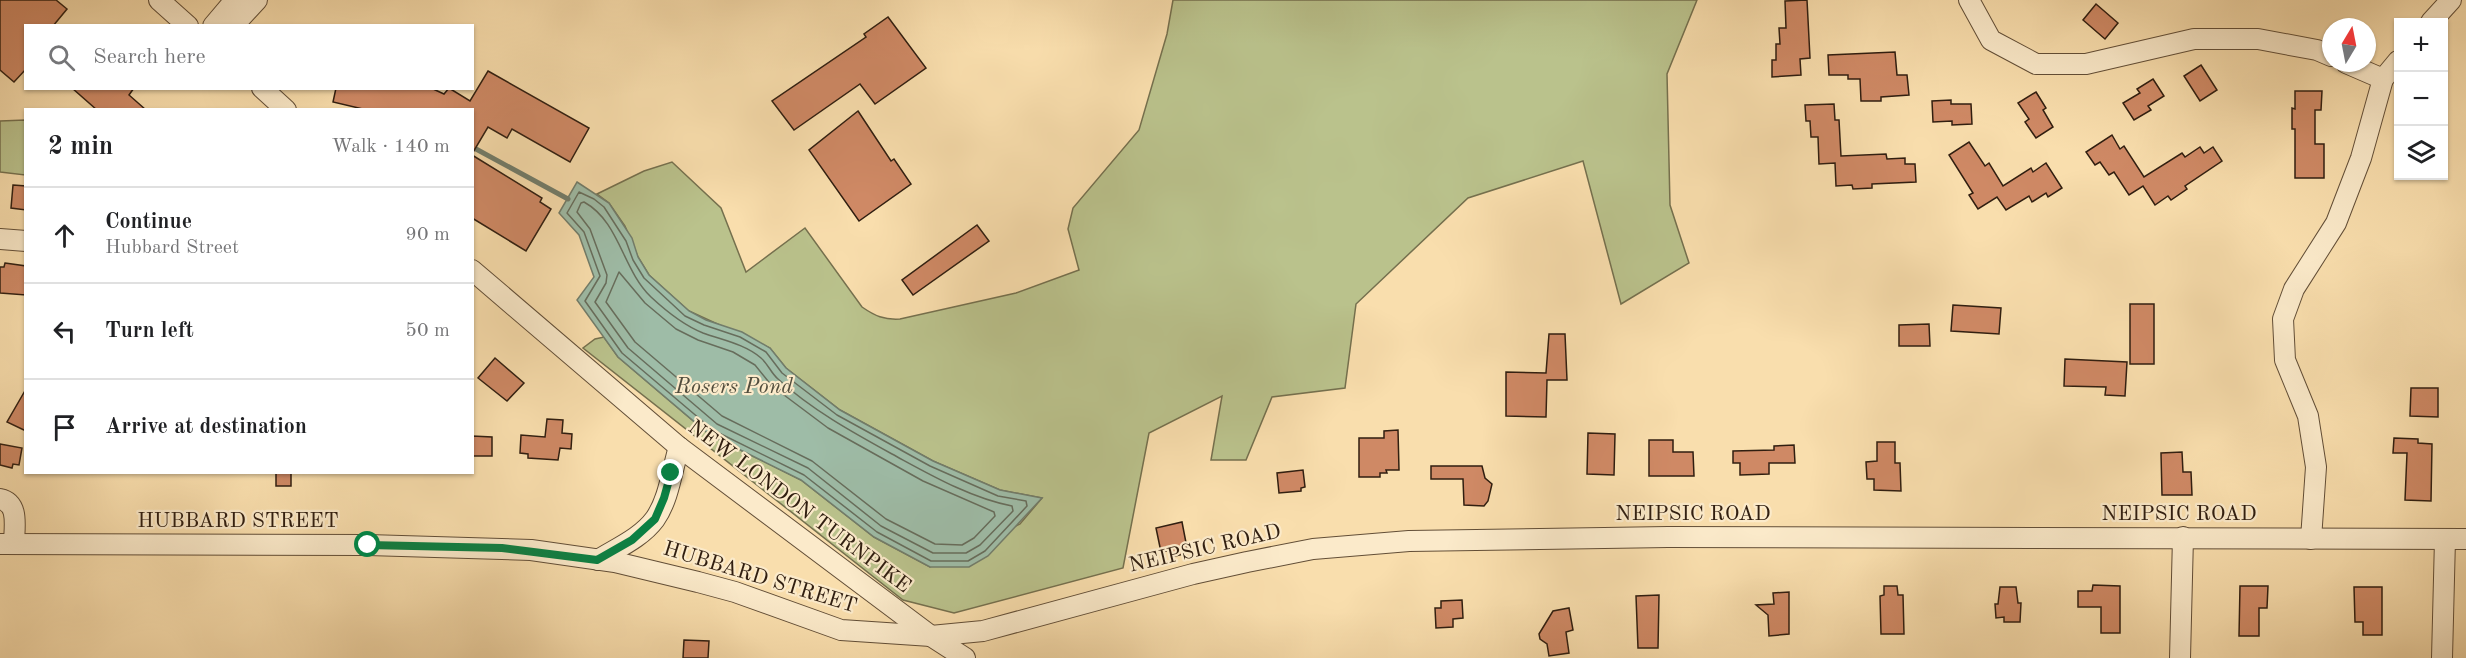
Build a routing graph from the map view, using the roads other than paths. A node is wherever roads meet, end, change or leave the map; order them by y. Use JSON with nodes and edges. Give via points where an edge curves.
{"nodes":[{"id":1,"x":159,"y":0,"type":"edge"},
{"id":2,"x":236,"y":0,"type":"edge"},
{"id":3,"x":256,"y":0,"type":"edge"},
{"id":4,"x":1969,"y":0,"type":"edge"},
{"id":5,"x":2451,"y":0,"type":"edge"},
{"id":6,"x":2435,"y":18,"type":"edge"},
{"id":7,"x":186,"y":24,"type":"edge"},
{"id":8,"x":215,"y":24,"type":"edge"},
{"id":9,"x":235,"y":24,"type":"edge"},
{"id":10,"x":2322,"y":52,"type":"edge"},
{"id":11,"x":2394,"y":66,"type":"edge"},
{"id":12,"x":2366,"y":72,"type":"edge"},
{"id":13,"x":2383,"y":80,"type":"junction"},
{"id":14,"x":264,"y":90,"type":"edge"},
{"id":15,"x":284,"y":108,"type":"edge"},
{"id":16,"x":0,"y":239,"type":"edge"},
{"id":17,"x":24,"y":241,"type":"edge"},
{"id":18,"x":474,"y":272,"type":"edge"},
{"id":19,"x":679,"y":447,"type":"junction"},
{"id":20,"x":0,"y":498,"type":"edge"},
{"id":21,"x":2183,"y":537,"type":"junction"},
{"id":22,"x":2311,"y":539,"type":"junction"},
{"id":23,"x":2445,"y":539,"type":"junction"},
{"id":24,"x":2466,"y":539,"type":"edge"},
{"id":25,"x":7,"y":544,"type":"edge"},
{"id":26,"x":597,"y":560,"type":"junction"},
{"id":27,"x":931,"y":636,"type":"junction"},
{"id":28,"x":965,"y":658,"type":"edge"},
{"id":29,"x":2180,"y":658,"type":"edge"},
{"id":30,"x":2442,"y":658,"type":"edge"}],
"edges":[{"from":1,"to":7,"type":"street"},
{"from":2,"to":8,"type":"street"},
{"from":3,"to":9,"type":"street"},
{"from":4,"to":10,"type":"street","via":[[1991,40],[2036,64],[2086,63],[2194,39],[2258,39]]},
{"from":5,"to":6,"type":"street"},
{"from":11,"to":13,"type":"street"},
{"from":12,"to":13,"type":"street"},
{"from":13,"to":22,"type":"street","via":[[2361,158],[2336,223],[2294,289],[2283,319],[2285,360],[2308,416],[2316,467]]},
{"from":14,"to":15,"type":"street"},
{"from":16,"to":17,"type":"street"},
{"from":18,"to":19,"type":"street","name":"NEW LONDON TURNPIKE"},
{"from":19,"to":26,"type":"street","via":[[655,519],[632,540]]},
{"from":19,"to":27,"type":"street","name":"NEW LONDON TURNPIKE"},
{"from":20,"to":25,"type":"street","via":[[14,510]]},
{"from":21,"to":22,"type":"street","name":"NEIPSIC ROAD"},
{"from":21,"to":27,"type":"street","name":"NEIPSIC ROAD","via":[[1668,537],[1361,544],[1313,549],[1193,574],[983,631]]},
{"from":21,"to":29,"type":"street"},
{"from":22,"to":23,"type":"street","name":"NEIPSIC ROAD"},
{"from":23,"to":24,"type":"street","name":"NEIPSIC ROAD"},
{"from":23,"to":30,"type":"street"},
{"from":25,"to":26,"type":"street","name":"HUBBARD STREET","via":[[457,546],[531,550]]},
{"from":26,"to":27,"type":"street","name":"HUBBARD STREET","via":[[717,587],[841,630]]},
{"from":27,"to":28,"type":"street","name":"NEW LONDON TURNPIKE"}]}
